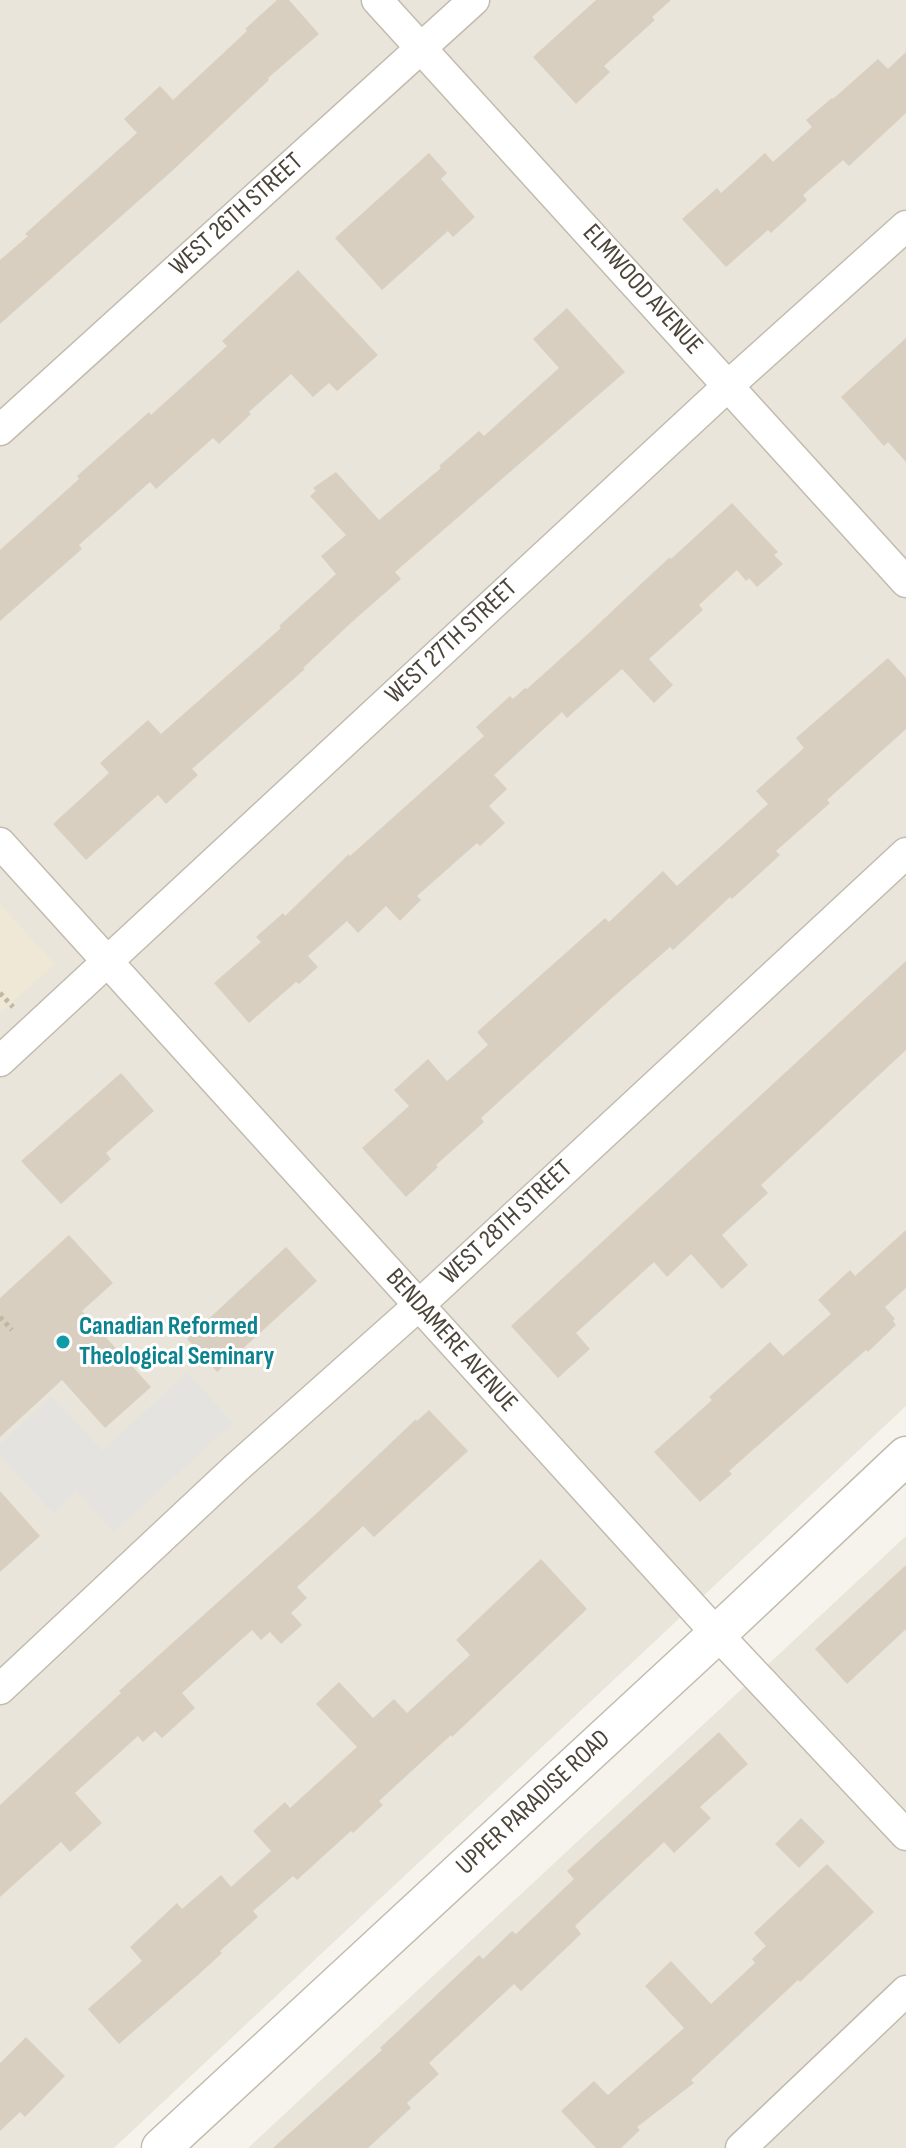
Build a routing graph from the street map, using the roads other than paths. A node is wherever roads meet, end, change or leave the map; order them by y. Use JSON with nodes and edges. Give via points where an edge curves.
{"nodes":[{"id":1,"x":377,"y":0,"type":"edge"},
{"id":2,"x":474,"y":0,"type":"edge"},
{"id":3,"x":421,"y":48,"type":"junction"},
{"id":4,"x":906,"y":226,"type":"edge"},
{"id":5,"x":729,"y":385,"type":"junction"},
{"id":6,"x":0,"y":430,"type":"edge"},
{"id":7,"x":906,"y":582,"type":"edge"},
{"id":8,"x":0,"y":843,"type":"edge"},
{"id":9,"x":906,"y":853,"type":"edge"},
{"id":10,"x":107,"y":962,"type":"junction"},
{"id":11,"x":0,"y":1061,"type":"edge"},
{"id":12,"x":418,"y":1306,"type":"junction"},
{"id":13,"x":906,"y":1456,"type":"edge"},
{"id":14,"x":717,"y":1634,"type":"junction"},
{"id":15,"x":0,"y":1689,"type":"edge"},
{"id":16,"x":906,"y":1835,"type":"edge"},
{"id":17,"x":906,"y":1991,"type":"edge"},
{"id":18,"x":161,"y":2148,"type":"edge"},
{"id":19,"x":741,"y":2148,"type":"edge"}],
"edges":[{"from":1,"to":3,"type":"street","name":"ELMWOOD AVENUE"},
{"from":2,"to":3,"type":"street","name":"WEST 26TH STREET"},
{"from":3,"to":5,"type":"street","name":"ELMWOOD AVENUE"},
{"from":3,"to":6,"type":"street","name":"WEST 26TH STREET"},
{"from":4,"to":5,"type":"street","name":"WEST 27TH STREET"},
{"from":5,"to":7,"type":"street","name":"ELMWOOD AVENUE"},
{"from":5,"to":10,"type":"street","name":"WEST 27TH STREET"},
{"from":8,"to":10,"type":"street","name":"BENDAMERE AVENUE"},
{"from":9,"to":12,"type":"street","name":"WEST 28TH STREET"},
{"from":10,"to":11,"type":"street","name":"WEST 27TH STREET"},
{"from":10,"to":12,"type":"street","name":"BENDAMERE AVENUE"},
{"from":12,"to":14,"type":"street","name":"BENDAMERE AVENUE"},
{"from":12,"to":15,"type":"street","name":"WEST 28TH STREET"},
{"from":13,"to":14,"type":"street","name":"UPPER PARADISE ROAD"},
{"from":14,"to":16,"type":"street","name":"BENDAMERE AVENUE"},
{"from":14,"to":18,"type":"street","name":"UPPER PARADISE ROAD"},
{"from":17,"to":19,"type":"street"}]}
